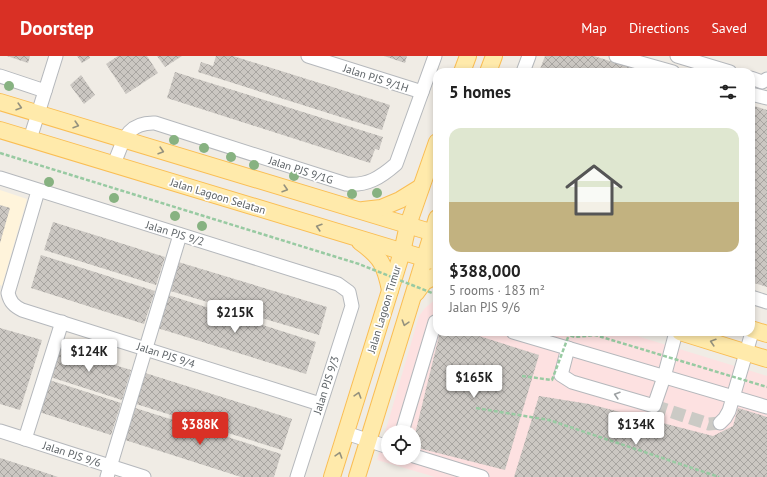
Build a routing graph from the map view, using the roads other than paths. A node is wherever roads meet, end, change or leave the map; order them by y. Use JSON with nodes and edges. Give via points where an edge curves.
{"nodes":[{"id":1,"x":56,"y":56,"type":"edge"},
{"id":2,"x":308,"y":56,"type":"edge"},
{"id":3,"x":435,"y":56,"type":"edge"},
{"id":4,"x":468,"y":56,"type":"edge"},
{"id":5,"x":494,"y":56,"type":"edge"},
{"id":6,"x":529,"y":56,"type":"edge"},
{"id":7,"x":616,"y":56,"type":"edge"},
{"id":8,"x":677,"y":56,"type":"edge"},
{"id":9,"x":464,"y":68,"type":"edge"},
{"id":10,"x":490,"y":68,"type":"edge"},
{"id":11,"x":524,"y":68,"type":"edge"},
{"id":12,"x":659,"y":68,"type":"edge"},
{"id":13,"x":717,"y":68,"type":"edge"},
{"id":14,"x":0,"y":76,"type":"edge"},
{"id":15,"x":755,"y":79,"type":"edge"},
{"id":16,"x":767,"y":79,"type":"edge"},
{"id":17,"x":45,"y":91,"type":"junction"},
{"id":18,"x":422,"y":92,"type":"junction"},
{"id":19,"x":755,"y":95,"type":"edge"},
{"id":20,"x":767,"y":98,"type":"edge"},
{"id":21,"x":0,"y":102,"type":"edge"},
{"id":22,"x":38,"y":113,"type":"junction"},
{"id":23,"x":0,"y":130,"type":"edge"},
{"id":24,"x":30,"y":139,"type":"junction"},
{"id":25,"x":124,"y":140,"type":"junction"},
{"id":26,"x":433,"y":153,"type":"edge"},
{"id":27,"x":114,"y":164,"type":"junction"},
{"id":28,"x":0,"y":178,"type":"edge"},
{"id":29,"x":421,"y":187,"type":"junction"},
{"id":30,"x":38,"y":191,"type":"junction"},
{"id":31,"x":356,"y":210,"type":"junction"},
{"id":32,"x":408,"y":225,"type":"junction"},
{"id":33,"x":433,"y":228,"type":"edge"},
{"id":34,"x":180,"y":235,"type":"junction"},
{"id":35,"x":356,"y":239,"type":"junction"},
{"id":36,"x":433,"y":244,"type":"edge"},
{"id":37,"x":402,"y":252,"type":"junction"},
{"id":38,"x":431,"y":261,"type":"edge"},
{"id":39,"x":433,"y":276,"type":"edge"},
{"id":40,"x":390,"y":291,"type":"junction"},
{"id":41,"x":349,"y":292,"type":"joint"},
{"id":42,"x":413,"y":297,"type":"junction"},
{"id":43,"x":62,"y":322,"type":"junction"},
{"id":44,"x":433,"y":329,"type":"edge"},
{"id":45,"x":527,"y":336,"type":"edge"},
{"id":46,"x":675,"y":336,"type":"edge"},
{"id":47,"x":693,"y":336,"type":"edge"},
{"id":48,"x":754,"y":336,"type":"edge"},
{"id":49,"x":568,"y":348,"type":"junction"},
{"id":50,"x":146,"y":349,"type":"junction"},
{"id":51,"x":746,"y":352,"type":"junction"},
{"id":52,"x":767,"y":359,"type":"edge"},
{"id":53,"x":664,"y":377,"type":"junction"},
{"id":54,"x":732,"y":397,"type":"junction"},
{"id":55,"x":320,"y":404,"type":"junction"},
{"id":56,"x":767,"y":408,"type":"edge"},
{"id":57,"x":720,"y":422,"type":"dead end"},
{"id":58,"x":404,"y":425,"type":"edge"},
{"id":59,"x":0,"y":431,"type":"edge"},
{"id":60,"x":346,"y":432,"type":"junction"},
{"id":61,"x":25,"y":439,"type":"junction"},
{"id":62,"x":368,"y":440,"type":"junction"},
{"id":63,"x":381,"y":445,"type":"edge"},
{"id":64,"x":421,"y":458,"type":"edge"},
{"id":65,"x":108,"y":472,"type":"edge"},
{"id":66,"x":144,"y":477,"type":"edge"},
{"id":67,"x":297,"y":477,"type":"edge"},
{"id":68,"x":332,"y":477,"type":"edge"},
{"id":69,"x":357,"y":477,"type":"edge"},
{"id":70,"x":482,"y":477,"type":"edge"}],
"edges":[{"from":1,"to":17,"type":"street"},
{"from":2,"to":18,"type":"street","name":"Jalan PJS 9/1H"},
{"from":3,"to":18,"type":"street","name":"Jalan PJS 9/1G"},
{"from":4,"to":9,"type":"main road"},
{"from":5,"to":10,"type":"main road"},
{"from":6,"to":11,"type":"street"},
{"from":7,"to":12,"type":"street"},
{"from":8,"to":13,"type":"street"},
{"from":14,"to":17,"type":"street"},
{"from":15,"to":16,"type":"street","via":[[762,82]]},
{"from":17,"to":22,"type":"street"},
{"from":18,"to":25,"type":"street","name":"Jalan PJS 9/1G","via":[[396,164],[366,183],[357,185],[346,184],[155,123],[134,126]]},
{"from":19,"to":20,"type":"street"},
{"from":21,"to":22,"type":"main road","one_way":true},
{"from":22,"to":24,"type":"street"},
{"from":22,"to":25,"type":"main road","one_way":true},
{"from":23,"to":24,"type":"main road","name":"Jalan Lagoon Selatan"},
{"from":24,"to":27,"type":"main road","name":"Jalan Lagoon Selatan"},
{"from":25,"to":27,"type":"street","name":"Jalan PJS 9/1G"},
{"from":25,"to":31,"type":"main road","one_way":true},
{"from":26,"to":29,"type":"main road","name":"Jalan Lagoon Timur"},
{"from":35,"to":27,"type":"main road","name":"Jalan Lagoon Selatan","one_way":true},
{"from":28,"to":30,"type":"street","name":"Jalan PJS 9/2"},
{"from":29,"to":31,"type":"main road","via":[[381,208]]},
{"from":29,"to":32,"type":"main road","name":"Jalan Lagoon Timur"},
{"from":30,"to":34,"type":"street","name":"Jalan PJS 9/2"},
{"from":30,"to":43,"type":"street","name":"Jalan PJS 9/4","via":[[8,293],[10,300],[22,310]]},
{"from":31,"to":32,"type":"main road"},
{"from":32,"to":33,"type":"main road"},
{"from":32,"to":37,"type":"main road","name":"Jalan Lagoon Timur"},
{"from":34,"to":41,"type":"street","name":"Jalan PJS 9/2","via":[[338,284]]},
{"from":34,"to":50,"type":"street"},
{"from":35,"to":37,"type":"main road","name":"Jalan Lagoon Selatan"},
{"from":35,"to":40,"type":"main road","via":[[370,249],[384,266]]},
{"from":36,"to":38,"type":"main road"},
{"from":37,"to":38,"type":"main road","name":"Jalan Lagoon Selatan"},
{"from":37,"to":40,"type":"main road","name":"Jalan Lagoon Timur"},
{"from":38,"to":42,"type":"main road"},
{"from":39,"to":42,"type":"main road","via":[[424,282]]},
{"from":60,"to":40,"type":"main road","name":"Jalan Lagoon Timur","one_way":true},
{"from":41,"to":55,"type":"street","name":"Jalan PJS 9/3","via":[[352,306]]},
{"from":42,"to":62,"type":"main road","one_way":true},
{"from":43,"to":50,"type":"street","name":"Jalan PJS 9/4"},
{"from":43,"to":61,"type":"street"},
{"from":44,"to":58,"type":"street"},
{"from":45,"to":49,"type":"street"},
{"from":46,"to":53,"type":"street"},
{"from":51,"to":47,"type":"main road","one_way":true},
{"from":48,"to":51,"type":"street"},
{"from":49,"to":53,"type":"street"},
{"from":53,"to":49,"type":"street","one_way":true,"via":[[654,406],[572,382],[561,375]]},
{"from":50,"to":55,"type":"street","name":"Jalan PJS 9/4"},
{"from":50,"to":65,"type":"street"},
{"from":51,"to":52,"type":"main road"},
{"from":51,"to":54,"type":"street"},
{"from":53,"to":54,"type":"street"},
{"from":54,"to":56,"type":"street"},
{"from":54,"to":57,"type":"street","via":[[725,418]]},
{"from":55,"to":67,"type":"street","name":"Jalan PJS 9/3"},
{"from":59,"to":61,"type":"street","name":"Jalan PJS 9/6"},
{"from":60,"to":62,"type":"street"},
{"from":68,"to":60,"type":"main road","name":"Jalan Lagoon Timur","one_way":true},
{"from":61,"to":65,"type":"street","name":"Jalan PJS 9/6"},
{"from":62,"to":63,"type":"street"},
{"from":62,"to":69,"type":"main road"},
{"from":64,"to":70,"type":"street"},
{"from":65,"to":66,"type":"street","name":"Jalan PJS 9/6"}]}
